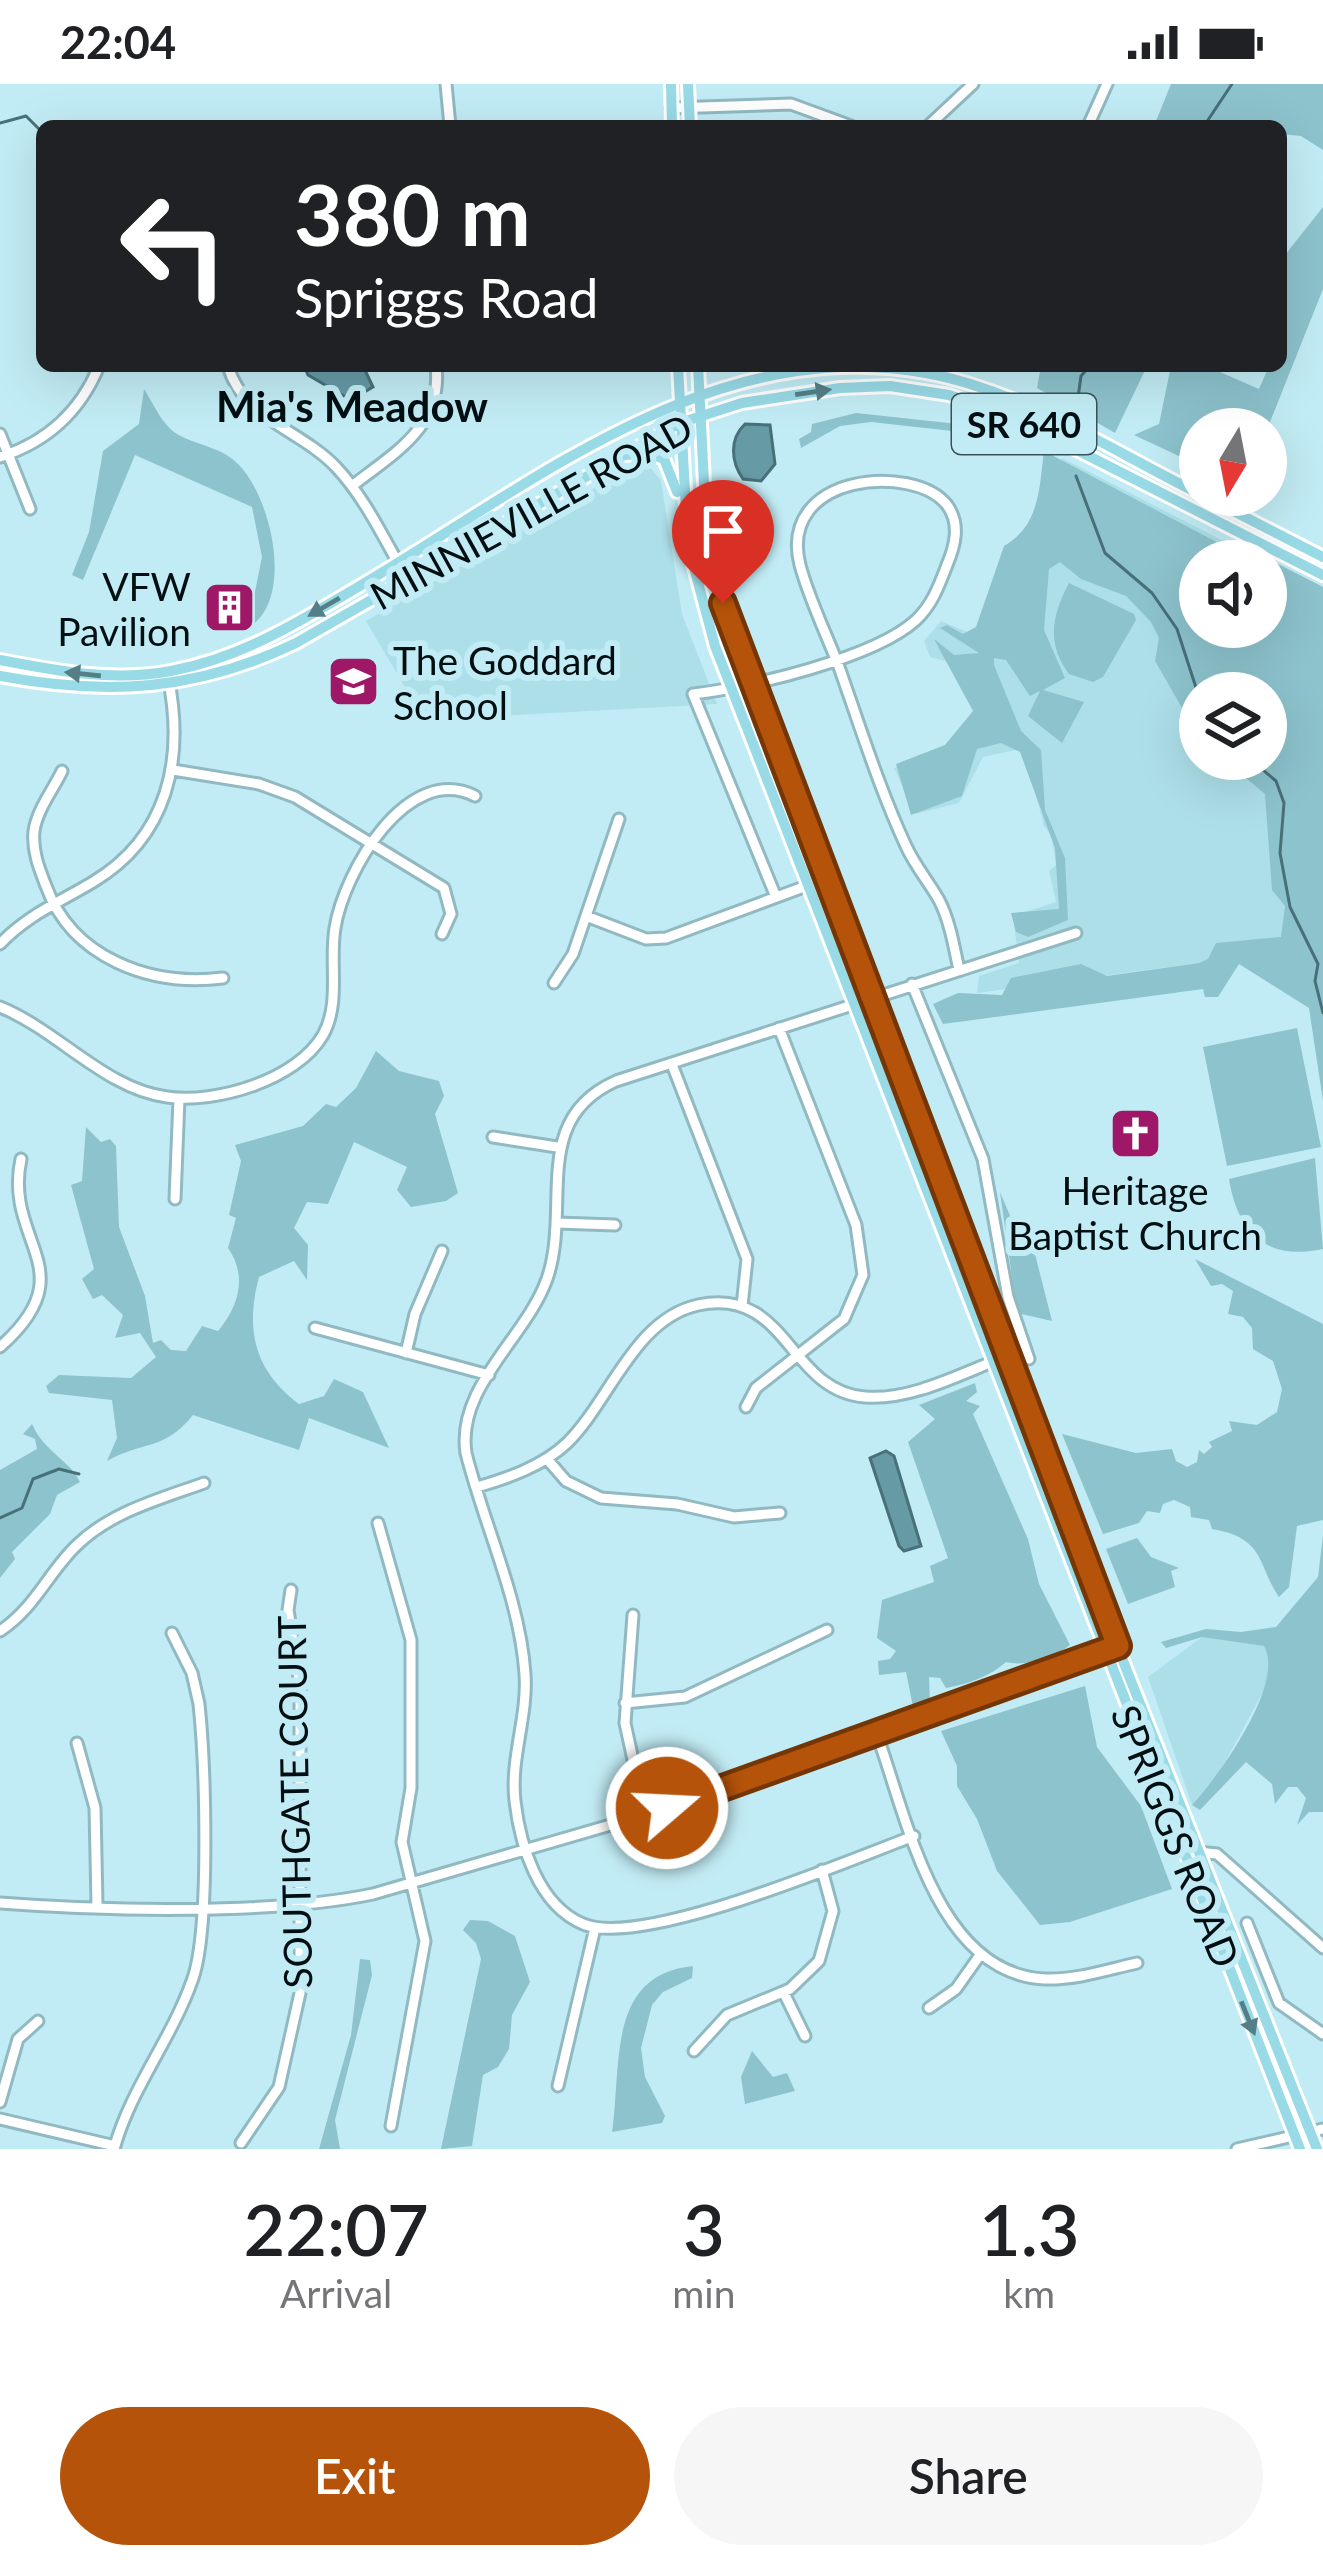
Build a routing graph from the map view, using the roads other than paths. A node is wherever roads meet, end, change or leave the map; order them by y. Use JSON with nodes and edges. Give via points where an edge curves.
{"nodes":[{"id":1,"x":446,"y":84,"type":"edge"},
{"id":2,"x":671,"y":84,"type":"edge"},
{"id":3,"x":688,"y":84,"type":"edge"},
{"id":4,"x":973,"y":84,"type":"edge"},
{"id":5,"x":1107,"y":84,"type":"edge"},
{"id":6,"x":689,"y":107,"type":"junction"},
{"id":7,"x":671,"y":108,"type":"junction"},
{"id":8,"x":449,"y":120,"type":"edge"},
{"id":9,"x":672,"y":120,"type":"edge"},
{"id":10,"x":690,"y":120,"type":"edge"},
{"id":11,"x":835,"y":120,"type":"edge"},
{"id":12,"x":934,"y":120,"type":"edge"},
{"id":13,"x":1091,"y":120,"type":"edge"},
{"id":14,"x":97,"y":372,"type":"edge"},
{"id":15,"x":231,"y":372,"type":"edge"},
{"id":16,"x":436,"y":372,"type":"edge"},
{"id":17,"x":678,"y":372,"type":"edge"},
{"id":18,"x":698,"y":372,"type":"edge"},
{"id":19,"x":820,"y":372,"type":"edge"},
{"id":20,"x":880,"y":372,"type":"edge"},
{"id":21,"x":698,"y":394,"type":"junction"},
{"id":22,"x":679,"y":400,"type":"junction"},
{"id":23,"x":699,"y":416,"type":"junction"},
{"id":24,"x":680,"y":423,"type":"junction"},
{"id":25,"x":0,"y":434,"type":"edge"},
{"id":26,"x":4,"y":456,"type":"edge"},
{"id":27,"x":584,"y":474,"type":"junction"},
{"id":28,"x":1179,"y":484,"type":"edge"},
{"id":29,"x":352,"y":485,"type":"junction"},
{"id":30,"x":30,"y":509,"type":"dead end"},
{"id":31,"x":1242,"y":516,"type":"edge"},
{"id":32,"x":687,"y":534,"type":"junction"},
{"id":33,"x":1323,"y":557,"type":"edge"},
{"id":34,"x":398,"y":564,"type":"junction"},
{"id":35,"x":1323,"y":575,"type":"edge"},
{"id":36,"x":407,"y":579,"type":"junction"},
{"id":37,"x":835,"y":657,"type":"junction"},
{"id":38,"x":0,"y":660,"type":"edge"},
{"id":39,"x":167,"y":672,"type":"junction"},
{"id":40,"x":0,"y":676,"type":"edge"},
{"id":41,"x":170,"y":686,"type":"junction"},
{"id":42,"x":752,"y":687,"type":"junction"},
{"id":43,"x":732,"y":689,"type":"junction"},
{"id":44,"x":173,"y":770,"type":"junction"},
{"id":45,"x":62,"y":771,"type":"dead end"},
{"id":46,"x":475,"y":796,"type":"dead end"},
{"id":47,"x":620,"y":819,"type":"dead end"},
{"id":48,"x":375,"y":842,"type":"junction"},
{"id":49,"x":809,"y":885,"type":"junction"},
{"id":50,"x":776,"y":897,"type":"junction"},
{"id":51,"x":52,"y":904,"type":"junction"},
{"id":52,"x":586,"y":916,"type":"junction"},
{"id":53,"x":1076,"y":933,"type":"dead end"},
{"id":54,"x":442,"y":934,"type":"dead end"},
{"id":55,"x":0,"y":944,"type":"edge"},
{"id":56,"x":959,"y":970,"type":"junction"},
{"id":57,"x":223,"y":978,"type":"dead end"},
{"id":58,"x":554,"y":982,"type":"dead end"},
{"id":59,"x":912,"y":984,"type":"junction"},
{"id":60,"x":869,"y":997,"type":"junction"},
{"id":61,"x":855,"y":1002,"type":"junction"},
{"id":62,"x":0,"y":1007,"type":"edge"},
{"id":63,"x":779,"y":1028,"type":"junction"},
{"id":64,"x":673,"y":1067,"type":"junction"},
{"id":65,"x":179,"y":1099,"type":"junction"},
{"id":66,"x":494,"y":1138,"type":"dead end"},
{"id":67,"x":557,"y":1147,"type":"junction"},
{"id":68,"x":21,"y":1159,"type":"dead end"},
{"id":69,"x":175,"y":1199,"type":"dead end"},
{"id":70,"x":557,"y":1223,"type":"junction"},
{"id":71,"x":615,"y":1225,"type":"dead end"},
{"id":72,"x":442,"y":1251,"type":"dead end"},
{"id":73,"x":742,"y":1306,"type":"junction"},
{"id":74,"x":315,"y":1328,"type":"dead end"},
{"id":75,"x":0,"y":1347,"type":"edge"},
{"id":76,"x":406,"y":1353,"type":"junction"},
{"id":77,"x":797,"y":1356,"type":"junction"},
{"id":78,"x":1006,"y":1356,"type":"junction"},
{"id":79,"x":1029,"y":1359,"type":"dead end"},
{"id":80,"x":992,"y":1362,"type":"junction"},
{"id":81,"x":489,"y":1376,"type":"junction"},
{"id":82,"x":746,"y":1407,"type":"dead end"},
{"id":83,"x":547,"y":1459,"type":"junction"},
{"id":84,"x":204,"y":1483,"type":"dead end"},
{"id":85,"x":477,"y":1487,"type":"junction"},
{"id":86,"x":780,"y":1513,"type":"dead end"},
{"id":87,"x":378,"y":1522,"type":"dead end"},
{"id":88,"x":291,"y":1590,"type":"dead end"},
{"id":89,"x":633,"y":1615,"type":"dead end"},
{"id":90,"x":827,"y":1630,"type":"dead end"},
{"id":91,"x":0,"y":1631,"type":"edge"},
{"id":92,"x":172,"y":1633,"type":"dead end"},
{"id":93,"x":1118,"y":1646,"type":"junction"},
{"id":94,"x":1103,"y":1651,"type":"junction"},
{"id":95,"x":625,"y":1703,"type":"junction"},
{"id":96,"x":876,"y":1732,"type":"junction"},
{"id":97,"x":77,"y":1743,"type":"dead end"},
{"id":98,"x":645,"y":1815,"type":"junction"},
{"id":99,"x":914,"y":1836,"type":"junction"},
{"id":100,"x":526,"y":1850,"type":"junction"},
{"id":101,"x":1198,"y":1852,"type":"junction"},
{"id":102,"x":822,"y":1870,"type":"junction"},
{"id":103,"x":411,"y":1884,"type":"junction"},
{"id":104,"x":0,"y":1903,"type":"edge"},
{"id":105,"x":302,"y":1903,"type":"junction"},
{"id":106,"x":97,"y":1905,"type":"junction"},
{"id":107,"x":201,"y":1906,"type":"junction"},
{"id":108,"x":1247,"y":1923,"type":"dead end"},
{"id":109,"x":595,"y":1928,"type":"junction"},
{"id":110,"x":1323,"y":1948,"type":"edge"},
{"id":111,"x":980,"y":1955,"type":"junction"},
{"id":112,"x":1137,"y":1964,"type":"dead end"},
{"id":113,"x":784,"y":1993,"type":"junction"},
{"id":114,"x":929,"y":2008,"type":"dead end"},
{"id":115,"x":38,"y":2021,"type":"dead end"},
{"id":116,"x":1323,"y":2034,"type":"edge"},
{"id":117,"x":805,"y":2036,"type":"dead end"},
{"id":118,"x":694,"y":2051,"type":"dead end"},
{"id":119,"x":558,"y":2086,"type":"dead end"},
{"id":120,"x":0,"y":2102,"type":"edge"},
{"id":121,"x":0,"y":2119,"type":"edge"},
{"id":122,"x":391,"y":2126,"type":"dead end"},
{"id":123,"x":1317,"y":2131,"type":"edge"},
{"id":124,"x":1298,"y":2143,"type":"edge"},
{"id":125,"x":241,"y":2144,"type":"dead end"},
{"id":126,"x":114,"y":2147,"type":"edge"},
{"id":127,"x":1237,"y":2149,"type":"edge"},
{"id":128,"x":1317,"y":2149,"type":"edge"}],
"edges":[{"from":1,"to":8,"type":"street"},
{"from":2,"to":7,"type":"main road"},
{"from":3,"to":6,"type":"main road"},
{"from":4,"to":12,"type":"street"},
{"from":5,"to":13,"type":"street"},
{"from":6,"to":7,"type":"street"},
{"from":6,"to":10,"type":"main road"},
{"from":6,"to":11,"type":"street","via":[[791,104]]},
{"from":7,"to":9,"type":"main road"},
{"from":14,"to":26,"type":"street","via":[[59,425]]},
{"from":15,"to":29,"type":"street","via":[[250,405],[312,445]]},
{"from":16,"to":29,"type":"street","via":[[436,400],[423,428]]},
{"from":17,"to":22,"type":"main road","name":"SPRIGGS ROAD"},
{"from":18,"to":21,"type":"main road","name":"SPRIGGS ROAD"},
{"from":19,"to":21,"type":"main road","name":"MINNIEVILLE ROAD","number":"SR 640"},
{"from":20,"to":28,"type":"main road","name":"MINNIEVILLE ROAD","number":"SR 640","via":[[930,374],[1012,400]]},
{"from":21,"to":22,"type":"main road","name":"MINNIEVILLE ROAD","number":"SR 640"},
{"from":21,"to":23,"type":"main road","name":"SPRIGGS ROAD"},
{"from":22,"to":24,"type":"main road","name":"SPRIGGS ROAD"},
{"from":22,"to":34,"type":"main road","name":"MINNIEVILLE ROAD","number":"SR 640"},
{"from":23,"to":24,"type":"main road","name":"MINNIEVILLE ROAD","number":"SR 640"},
{"from":23,"to":35,"type":"main road","name":"MINNIEVILLE ROAD","number":"SR 640","one_way":true,"via":[[840,388],[949,395],[1010,416]]},
{"from":23,"to":42,"type":"main road","name":"SPRIGGS ROAD","via":[[712,557]]},
{"from":24,"to":27,"type":"main road","name":"MINNIEVILLE ROAD","number":"SR 640"},
{"from":24,"to":32,"type":"main road","name":"SPRIGGS ROAD"},
{"from":25,"to":26,"type":"street"},
{"from":26,"to":30,"type":"street"},
{"from":27,"to":32,"type":"main road","via":[[640,452],[664,459]]},
{"from":27,"to":36,"type":"main road","name":"MINNIEVILLE ROAD","number":"SR 640"},
{"from":29,"to":34,"type":"street"},
{"from":31,"to":33,"type":"main road","name":"MINNIEVILLE ROAD","number":"SR 640"},
{"from":32,"to":43,"type":"main road","name":"SPRIGGS ROAD"},
{"from":34,"to":36,"type":"street"},
{"from":34,"to":39,"type":"main road","name":"MINNIEVILLE ROAD","number":"SR 640","one_way":true,"via":[[257,644]]},
{"from":36,"to":41,"type":"main road","name":"MINNIEVILLE ROAD","number":"SR 640","via":[[260,661]]},
{"from":37,"to":37,"type":"street","via":[[903,630],[932,600],[956,535],[950,509],[932,493],[850,484],[808,511],[799,558]]},
{"from":37,"to":42,"type":"street"},
{"from":37,"to":56,"type":"street","via":[[905,845],[943,909]]},
{"from":39,"to":38,"type":"main road","name":"MINNIEVILLE ROAD","number":"SR 640","one_way":true,"via":[[80,674]]},
{"from":39,"to":41,"type":"street"},
{"from":40,"to":41,"type":"main road","name":"MINNIEVILLE ROAD","number":"SR 640","via":[[102,691]]},
{"from":41,"to":44,"type":"street"},
{"from":42,"to":43,"type":"street"},
{"from":42,"to":60,"type":"main road","name":"SPRIGGS ROAD"},
{"from":43,"to":49,"type":"main road","name":"SPRIGGS ROAD"},
{"from":43,"to":50,"type":"street","via":[[693,694]]},
{"from":44,"to":48,"type":"street","via":[[274,789]]},
{"from":44,"to":51,"type":"street","via":[[134,852]]},
{"from":45,"to":51,"type":"street","via":[[34,834]]},
{"from":46,"to":48,"type":"street","via":[[450,787],[420,794]]},
{"from":47,"to":52,"type":"street"},
{"from":48,"to":54,"type":"street","via":[[444,888],[451,914]]},
{"from":48,"to":65,"type":"street","via":[[335,922],[332,1009],[318,1042],[253,1083]]},
{"from":49,"to":50,"type":"street"},
{"from":49,"to":61,"type":"main road","name":"SPRIGGS ROAD"},
{"from":50,"to":52,"type":"street","via":[[666,938],[646,939]]},
{"from":51,"to":55,"type":"street"},
{"from":51,"to":57,"type":"street","via":[[83,943],[133,969],[184,981]]},
{"from":52,"to":58,"type":"street"},
{"from":53,"to":56,"type":"street"},
{"from":56,"to":59,"type":"street"},
{"from":59,"to":60,"type":"street"},
{"from":59,"to":79,"type":"street","via":[[983,1160],[1008,1297]]},
{"from":60,"to":61,"type":"street"},
{"from":60,"to":78,"type":"main road","name":"SPRIGGS ROAD"},
{"from":61,"to":63,"type":"street"},
{"from":61,"to":80,"type":"main road","name":"SPRIGGS ROAD"},
{"from":62,"to":65,"type":"street","via":[[51,1031],[118,1081]]},
{"from":63,"to":64,"type":"street"},
{"from":63,"to":77,"type":"street","via":[[863,1262],[852,1309]]},
{"from":64,"to":67,"type":"street","via":[[592,1094]]},
{"from":64,"to":73,"type":"street","via":[[747,1259]]},
{"from":65,"to":69,"type":"street"},
{"from":66,"to":67,"type":"street"},
{"from":67,"to":70,"type":"street"},
{"from":68,"to":75,"type":"street","via":[[18,1192],[42,1285],[34,1312]]},
{"from":70,"to":71,"type":"street"},
{"from":70,"to":81,"type":"street","via":[[539,1299]]},
{"from":72,"to":76,"type":"street"},
{"from":73,"to":77,"type":"street","via":[[772,1323]]},
{"from":73,"to":83,"type":"street","via":[[706,1304],[670,1315]]},
{"from":74,"to":76,"type":"street"},
{"from":76,"to":81,"type":"street"},
{"from":77,"to":80,"type":"street","via":[[830,1386],[865,1397],[904,1393]]},
{"from":77,"to":82,"type":"street","via":[[756,1388]]},
{"from":78,"to":80,"type":"street"},
{"from":78,"to":93,"type":"main road","name":"SPRIGGS ROAD"},
{"from":80,"to":94,"type":"main road","name":"SPRIGGS ROAD"},
{"from":81,"to":85,"type":"street","via":[[464,1432]]},
{"from":83,"to":85,"type":"street"},
{"from":83,"to":86,"type":"street","via":[[566,1481],[601,1498],[734,1516]]},
{"from":84,"to":91,"type":"street","via":[[88,1535]]},
{"from":85,"to":100,"type":"street","via":[[523,1653],[514,1778]]},
{"from":87,"to":103,"type":"street","via":[[411,1640],[411,1788],[402,1842]]},
{"from":88,"to":105,"type":"street","name":"SOUTHGATE COURT"},
{"from":89,"to":95,"type":"street"},
{"from":90,"to":95,"type":"street","via":[[686,1697]]},
{"from":92,"to":107,"type":"street","via":[[199,1704]]},
{"from":93,"to":94,"type":"street"},
{"from":93,"to":101,"type":"main road","name":"SPRIGGS ROAD"},
{"from":94,"to":96,"type":"street"},
{"from":94,"to":124,"type":"main road","name":"SPRIGGS ROAD","one_way":true},
{"from":95,"to":98,"type":"street"},
{"from":96,"to":98,"type":"street"},
{"from":96,"to":99,"type":"street"},
{"from":97,"to":106,"type":"street","via":[[95,1808]]},
{"from":98,"to":100,"type":"street"},
{"from":99,"to":102,"type":"street"},
{"from":99,"to":111,"type":"street","via":[[943,1912]]},
{"from":100,"to":103,"type":"street"},
{"from":100,"to":109,"type":"street","via":[[552,1900]]},
{"from":101,"to":110,"type":"street","via":[[1217,1854]]},
{"from":101,"to":123,"type":"main road","name":"SPRIGGS ROAD"},
{"from":102,"to":109,"type":"street","via":[[645,1927]]},
{"from":102,"to":113,"type":"street","via":[[833,1911],[829,1940],[810,1973]]},
{"from":103,"to":105,"type":"street"},
{"from":103,"to":122,"type":"street","via":[[425,1954]]},
{"from":104,"to":106,"type":"street"},
{"from":105,"to":107,"type":"street"},
{"from":105,"to":125,"type":"street","name":"SOUTHGATE COURT","via":[[300,1993],[285,2070]]},
{"from":106,"to":107,"type":"street"},
{"from":107,"to":126,"type":"street","via":[[194,1977]]},
{"from":108,"to":116,"type":"street","via":[[1279,2003]]},
{"from":109,"to":119,"type":"street"},
{"from":111,"to":112,"type":"street","via":[[1017,1975],[1047,1979]]},
{"from":111,"to":114,"type":"street","via":[[956,1989]]},
{"from":113,"to":117,"type":"street"},
{"from":113,"to":118,"type":"street","via":[[728,2015]]},
{"from":115,"to":120,"type":"street","via":[[18,2039]]},
{"from":121,"to":126,"type":"street"},
{"from":123,"to":124,"type":"street"},
{"from":123,"to":128,"type":"main road","name":"SPRIGGS ROAD"},
{"from":124,"to":127,"type":"street"}]}
